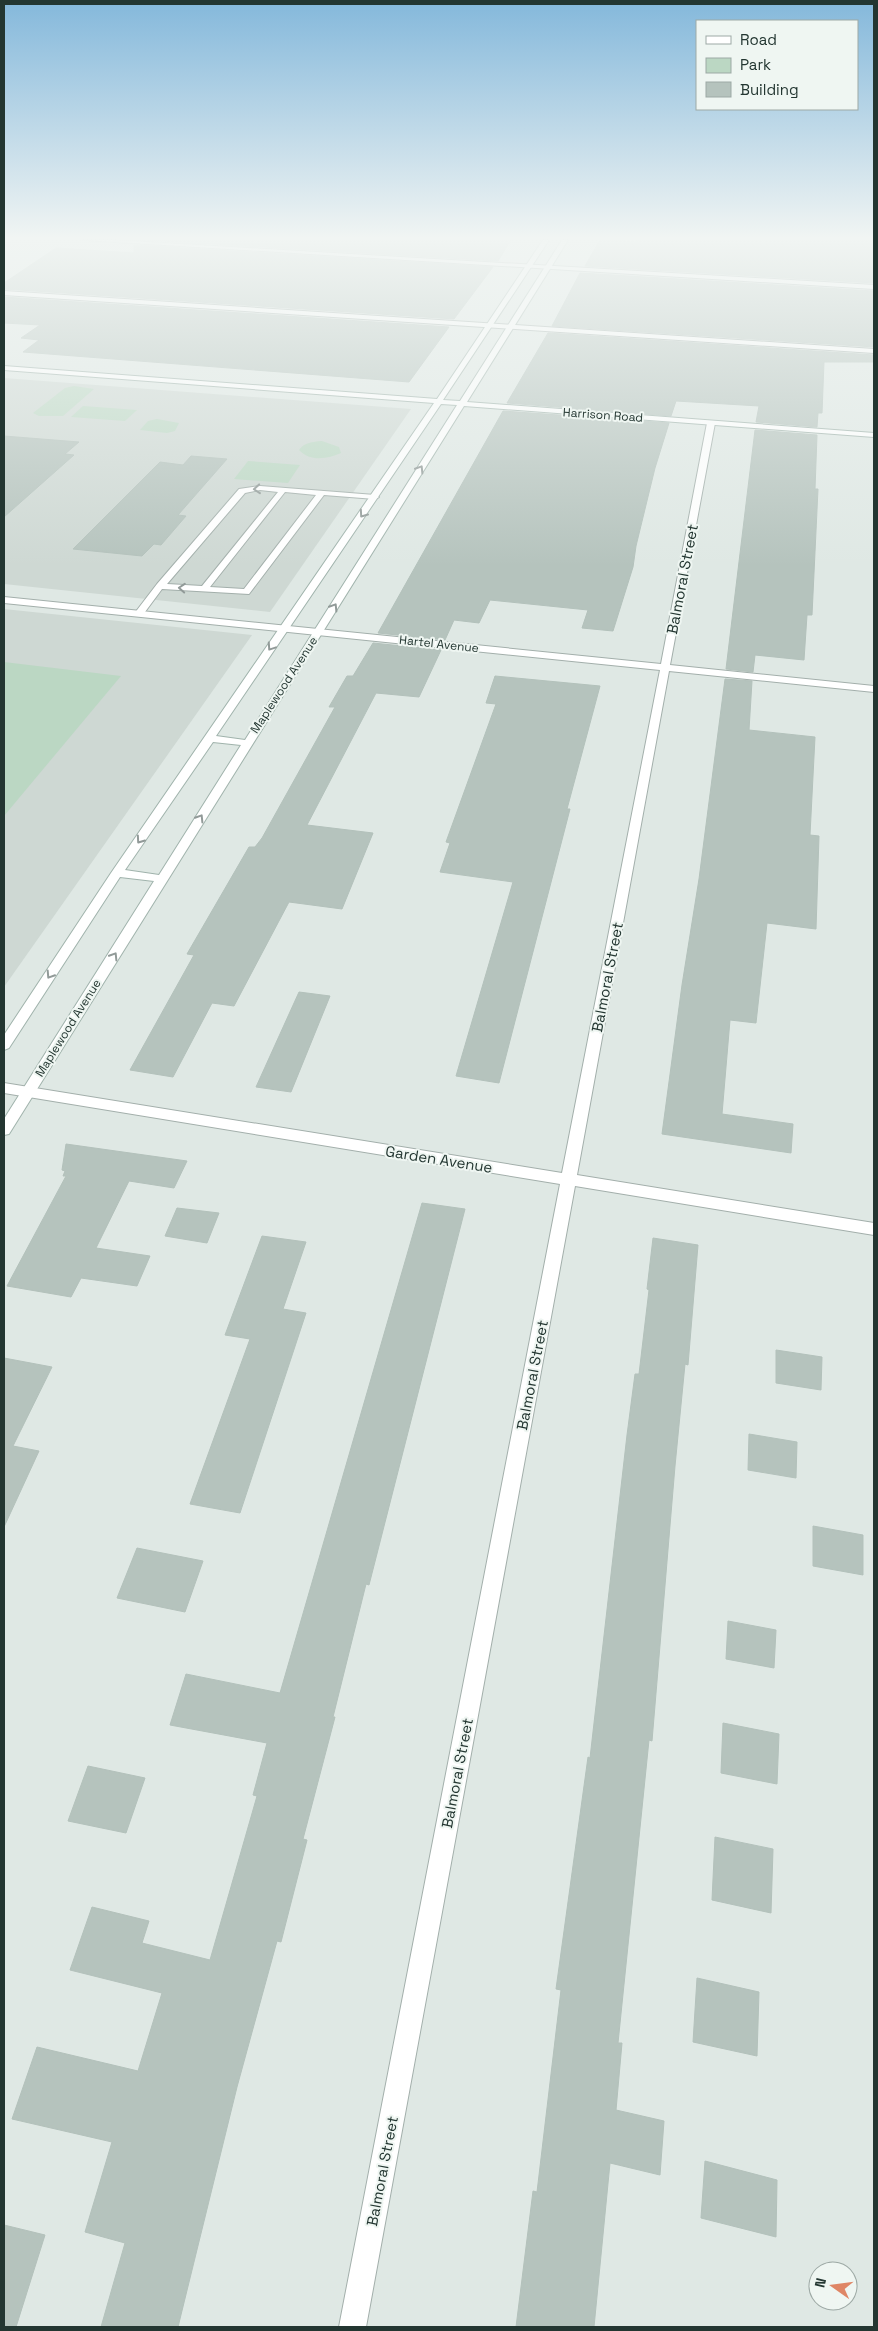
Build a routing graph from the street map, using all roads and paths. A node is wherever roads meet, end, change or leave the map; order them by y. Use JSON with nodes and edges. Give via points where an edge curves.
{"nodes":[{"id":1,"x":473,"y":349,"type":"edge"},
{"id":2,"x":496,"y":349,"type":"edge"},
{"id":3,"x":840,"y":349,"type":"edge"},
{"id":4,"x":874,"y":351,"type":"edge"},
{"id":5,"x":4,"y":368,"type":"edge"},
{"id":6,"x":439,"y":402,"type":"junction"},
{"id":7,"x":461,"y":403,"type":"junction"},
{"id":8,"x":711,"y":423,"type":"junction"},
{"id":9,"x":874,"y":435,"type":"edge"},
{"id":10,"x":284,"y":489,"type":"junction"},
{"id":11,"x":322,"y":492,"type":"junction"},
{"id":12,"x":375,"y":497,"type":"junction"},
{"id":13,"x":160,"y":586,"type":"junction"},
{"id":14,"x":204,"y":589,"type":"junction"},
{"id":15,"x":4,"y":600,"type":"edge"},
{"id":16,"x":139,"y":614,"type":"junction"},
{"id":17,"x":283,"y":629,"type":"junction"},
{"id":18,"x":319,"y":632,"type":"junction"},
{"id":19,"x":665,"y":667,"type":"junction"},
{"id":20,"x":874,"y":689,"type":"edge"},
{"id":21,"x":210,"y":738,"type":"junction"},
{"id":22,"x":247,"y":742,"type":"junction"},
{"id":23,"x":117,"y":873,"type":"junction"},
{"id":24,"x":162,"y":879,"type":"junction"},
{"id":25,"x":4,"y":1045,"type":"edge"},
{"id":26,"x":4,"y":1088,"type":"edge"},
{"id":27,"x":27,"y":1092,"type":"junction"},
{"id":28,"x":4,"y":1130,"type":"edge"},
{"id":29,"x":569,"y":1181,"type":"junction"},
{"id":30,"x":874,"y":1229,"type":"edge"},
{"id":31,"x":352,"y":2327,"type":"edge"}],
"edges":[{"from":1,"to":6,"type":"street"},
{"from":2,"to":7,"type":"street","name":"Maplewood Avenue"},
{"from":3,"to":4,"type":"street"},
{"from":5,"to":6,"type":"street","name":"Harrison Road"},
{"from":6,"to":7,"type":"street","name":"Harrison Road"},
{"from":6,"to":12,"type":"street"},
{"from":7,"to":8,"type":"street","name":"Harrison Road"},
{"from":18,"to":7,"type":"street","name":"Maplewood Avenue","one_way":true},
{"from":8,"to":9,"type":"street","name":"Harrison Road"},
{"from":8,"to":19,"type":"street","name":"Balmoral Street"},
{"from":10,"to":11,"type":"street"},
{"from":10,"to":13,"type":"street","one_way":true,"via":[[260,488],[242,492]]},
{"from":10,"to":14,"type":"street"},
{"from":11,"to":12,"type":"street"},
{"from":11,"to":14,"type":"street","via":[[246,592]]},
{"from":12,"to":17,"type":"street","one_way":true},
{"from":14,"to":13,"type":"street","one_way":true},
{"from":13,"to":16,"type":"street"},
{"from":15,"to":16,"type":"street","name":"Hartel Avenue"},
{"from":16,"to":17,"type":"street","name":"Hartel Avenue"},
{"from":17,"to":18,"type":"street","name":"Hartel Avenue"},
{"from":17,"to":21,"type":"street","one_way":true},
{"from":18,"to":19,"type":"street","name":"Hartel Avenue"},
{"from":18,"to":22,"type":"street","name":"Maplewood Avenue"},
{"from":19,"to":20,"type":"street","name":"Hartel Avenue"},
{"from":19,"to":29,"type":"street","name":"Balmoral Street"},
{"from":21,"to":22,"type":"street"},
{"from":21,"to":23,"type":"street","one_way":true},
{"from":24,"to":22,"type":"street","name":"Maplewood Avenue","one_way":true},
{"from":23,"to":24,"type":"street"},
{"from":23,"to":25,"type":"street","one_way":true},
{"from":27,"to":24,"type":"street","name":"Maplewood Avenue","one_way":true},
{"from":26,"to":27,"type":"street","name":"Garden Avenue"},
{"from":27,"to":28,"type":"street","name":"Maplewood Avenue"},
{"from":27,"to":29,"type":"street","name":"Garden Avenue"},
{"from":29,"to":30,"type":"street","name":"Garden Avenue"},
{"from":29,"to":31,"type":"street","name":"Balmoral Street"}]}
